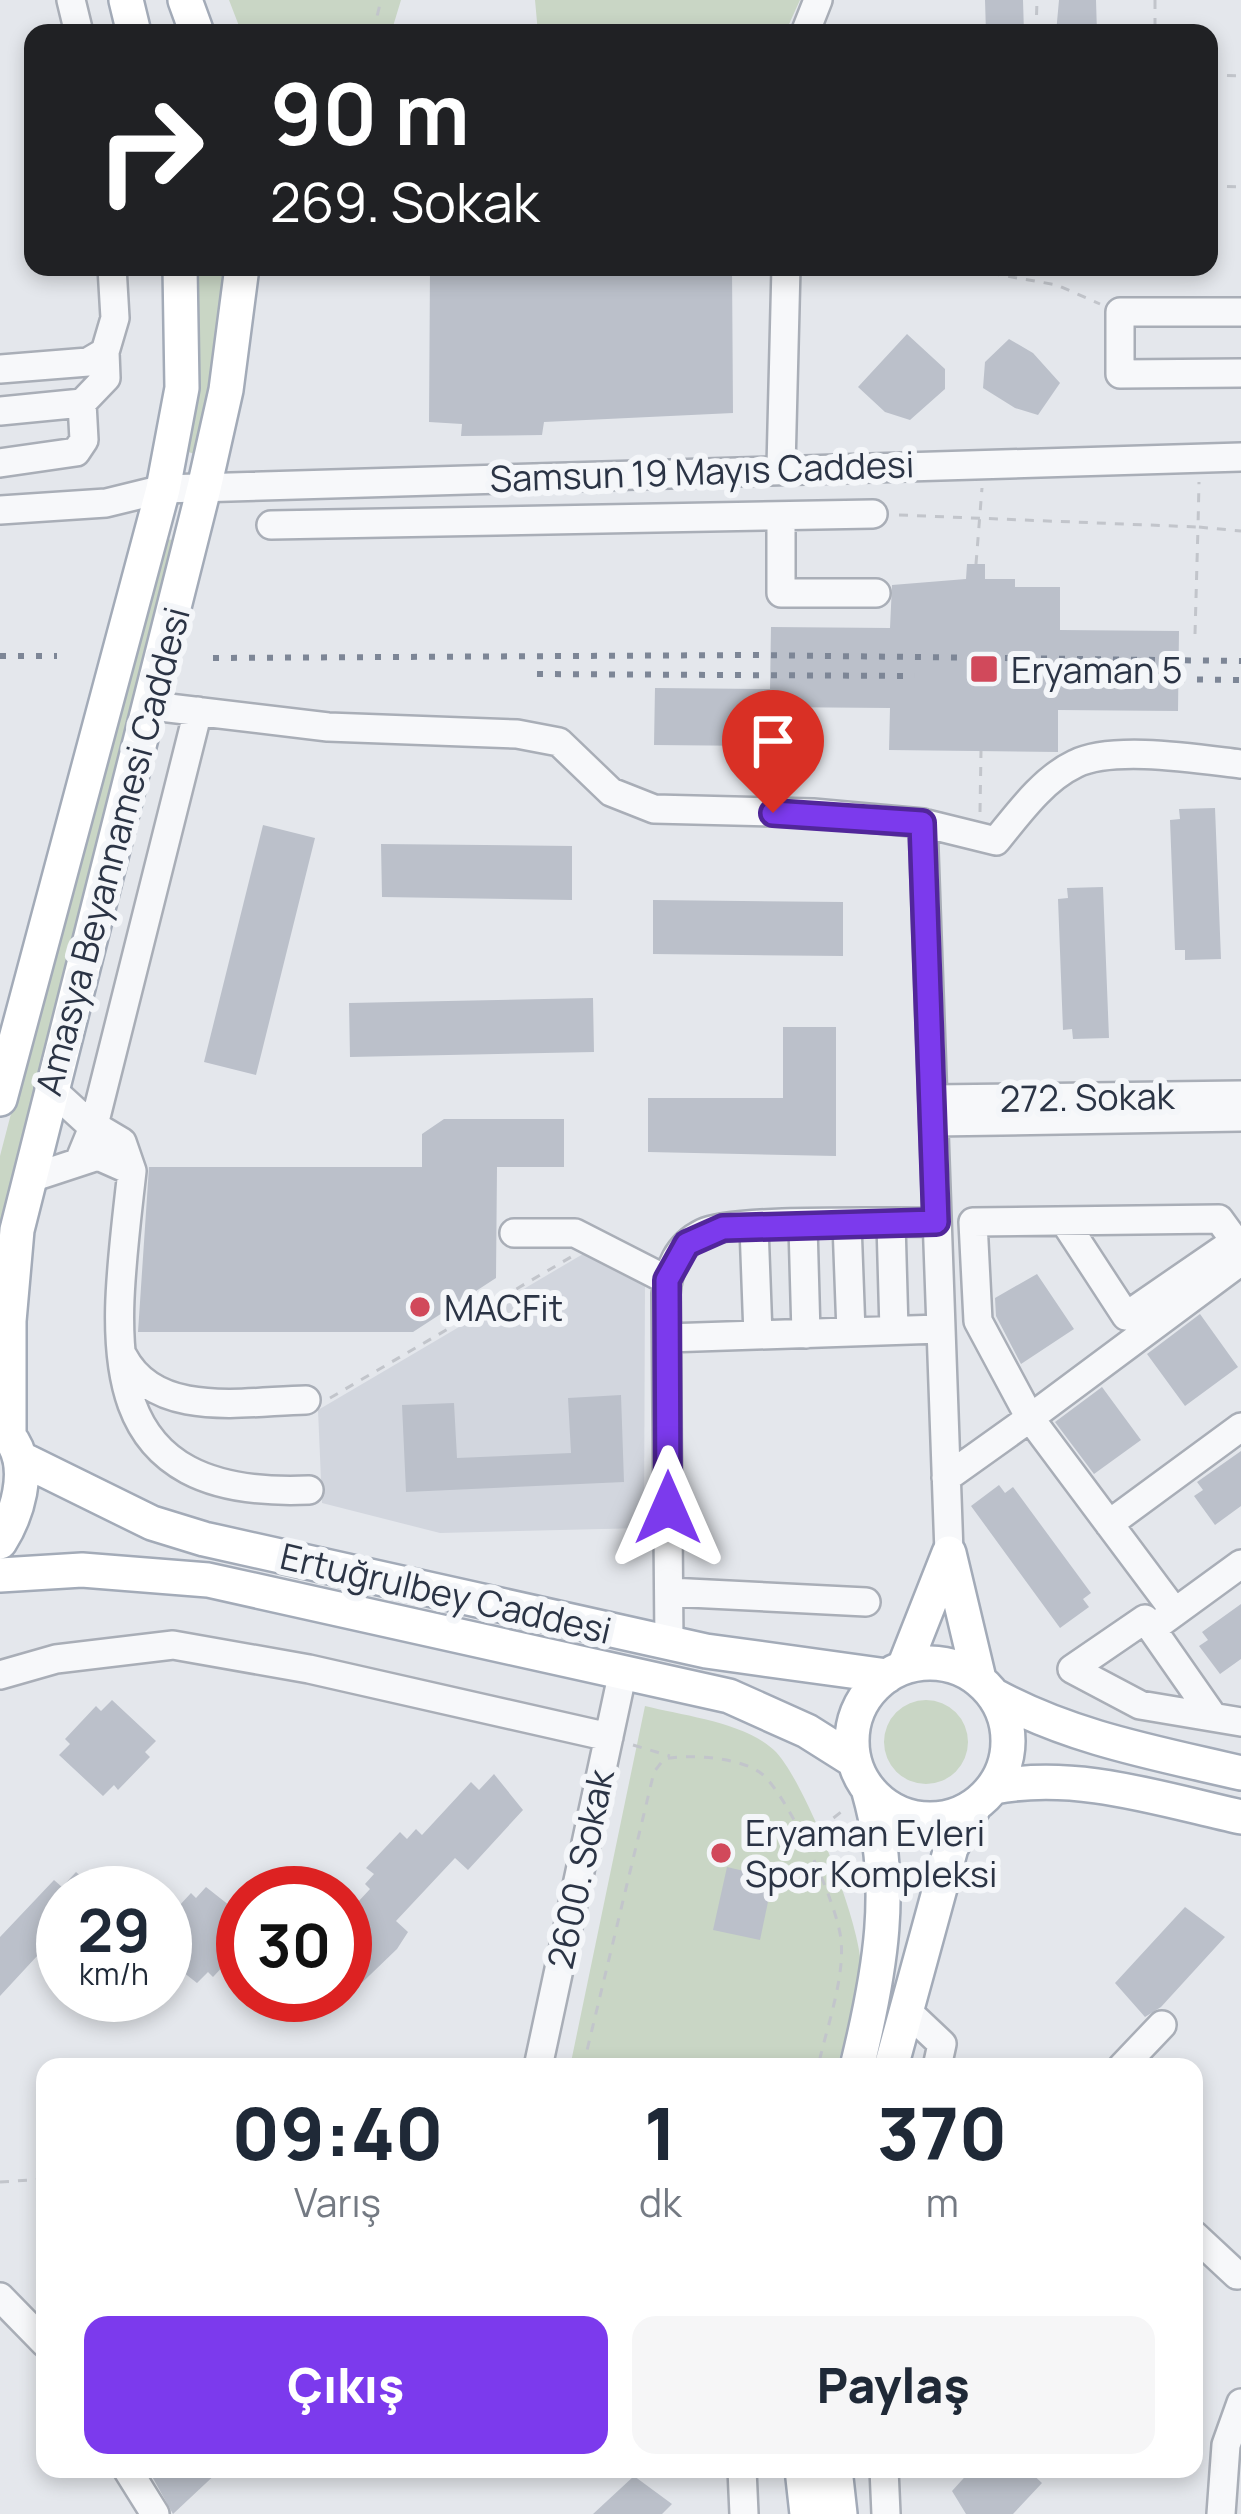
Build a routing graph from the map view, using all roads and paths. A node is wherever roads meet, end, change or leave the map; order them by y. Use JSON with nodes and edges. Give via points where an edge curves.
{"nodes":[{"id":1,"x":113,"y":276,"type":"edge"},
{"id":2,"x":179,"y":276,"type":"edge"},
{"id":3,"x":241,"y":276,"type":"edge"},
{"id":4,"x":786,"y":276,"type":"edge"},
{"id":5,"x":1020,"y":276,"type":"edge"},
{"id":6,"x":1120,"y":312,"type":"junction"},
{"id":7,"x":1241,"y":312,"type":"edge"},
{"id":8,"x":105,"y":352,"type":"junction"},
{"id":9,"x":0,"y":368,"type":"edge"},
{"id":10,"x":1241,"y":374,"type":"edge"},
{"id":11,"x":82,"y":403,"type":"junction"},
{"id":12,"x":0,"y":411,"type":"edge"},
{"id":13,"x":1241,"y":457,"type":"edge"},
{"id":14,"x":1200,"y":458,"type":"junction"},
{"id":15,"x":983,"y":462,"type":"junction"},
{"id":16,"x":0,"y":463,"type":"edge"},
{"id":17,"x":782,"y":467,"type":"junction"},
{"id":18,"x":389,"y":482,"type":"junction"},
{"id":19,"x":204,"y":488,"type":"junction"},
{"id":20,"x":163,"y":489,"type":"junction"},
{"id":21,"x":0,"y":510,"type":"edge"},
{"id":22,"x":873,"y":514,"type":"joint"},
{"id":23,"x":782,"y":516,"type":"junction"},
{"id":24,"x":980,"y":518,"type":"junction"},
{"id":25,"x":389,"y":522,"type":"junction"},
{"id":26,"x":271,"y":525,"type":"dead end"},
{"id":27,"x":1198,"y":527,"type":"junction"},
{"id":28,"x":1241,"y":531,"type":"edge"},
{"id":29,"x":976,"y":564,"type":"dead end"},
{"id":30,"x":876,"y":593,"type":"dead end"},
{"id":31,"x":1195,"y":634,"type":"dead end"},
{"id":32,"x":152,"y":706,"type":"junction"},
{"id":33,"x":198,"y":711,"type":"junction"},
{"id":34,"x":981,"y":752,"type":"dead end"},
{"id":35,"x":1241,"y":764,"type":"edge"},
{"id":36,"x":922,"y":823,"type":"junction"},
{"id":37,"x":980,"y":838,"type":"junction"},
{"id":38,"x":49,"y":1087,"type":"junction"},
{"id":39,"x":1241,"y":1094,"type":"edge"},
{"id":40,"x":0,"y":1099,"type":"edge"},
{"id":41,"x":934,"y":1111,"type":"junction"},
{"id":42,"x":1241,"y":1117,"type":"edge"},
{"id":43,"x":94,"y":1125,"type":"junction"},
{"id":44,"x":80,"y":1159,"type":"junction"},
{"id":45,"x":133,"y":1171,"type":"junction"},
{"id":46,"x":28,"y":1179,"type":"junction"},
{"id":47,"x":1064,"y":1221,"type":"junction"},
{"id":48,"x":936,"y":1222,"type":"junction"},
{"id":49,"x":891,"y":1223,"type":"junction"},
{"id":50,"x":847,"y":1224,"type":"junction"},
{"id":51,"x":803,"y":1226,"type":"junction"},
{"id":52,"x":754,"y":1227,"type":"junction"},
{"id":53,"x":514,"y":1233,"type":"dead end"},
{"id":54,"x":598,"y":1241,"type":"junction"},
{"id":55,"x":1241,"y":1261,"type":"edge"},
{"id":56,"x":667,"y":1280,"type":"junction"},
{"id":57,"x":940,"y":1329,"type":"junction"},
{"id":58,"x":894,"y":1330,"type":"junction"},
{"id":59,"x":851,"y":1332,"type":"junction"},
{"id":60,"x":806,"y":1334,"type":"junction"},
{"id":61,"x":758,"y":1335,"type":"junction"},
{"id":62,"x":667,"y":1338,"type":"junction"},
{"id":63,"x":119,"y":1347,"type":"junction"},
{"id":64,"x":316,"y":1400,"type":"joint"},
{"id":65,"x":1030,"y":1418,"type":"junction"},
{"id":66,"x":1241,"y":1426,"type":"edge"},
{"id":67,"x":10,"y":1441,"type":"edge"},
{"id":68,"x":946,"y":1478,"type":"junction"},
{"id":69,"x":309,"y":1490,"type":"dead end"},
{"id":70,"x":1109,"y":1524,"type":"junction"},
{"id":71,"x":0,"y":1542,"type":"edge"},
{"id":72,"x":949,"y":1553,"type":"junction"},
{"id":73,"x":1241,"y":1564,"type":"edge"},
{"id":74,"x":0,"y":1575,"type":"edge"},
{"id":75,"x":668,"y":1592,"type":"junction"},
{"id":76,"x":866,"y":1602,"type":"dead end"},
{"id":77,"x":1164,"y":1620,"type":"junction"},
{"id":78,"x":669,"y":1643,"type":"junction"},
{"id":79,"x":623,"y":1671,"type":"junction"},
{"id":80,"x":896,"y":1671,"type":"junction"},
{"id":81,"x":0,"y":1676,"type":"edge"},
{"id":82,"x":987,"y":1688,"type":"junction"},
{"id":83,"x":1213,"y":1714,"type":"junction"},
{"id":84,"x":1241,"y":1722,"type":"edge"},
{"id":85,"x":609,"y":1737,"type":"junction"},
{"id":86,"x":673,"y":1757,"type":"junction"},
{"id":87,"x":853,"y":1760,"type":"junction"},
{"id":88,"x":1241,"y":1773,"type":"edge"},
{"id":89,"x":869,"y":1792,"type":"junction"},
{"id":90,"x":984,"y":1797,"type":"junction"},
{"id":91,"x":1241,"y":1817,"type":"edge"},
{"id":92,"x":803,"y":1841,"type":"junction"},
{"id":93,"x":906,"y":2010,"type":"junction"},
{"id":94,"x":1162,"y":2024,"type":"dead end"},
{"id":95,"x":540,"y":2058,"type":"edge"},
{"id":96,"x":585,"y":2058,"type":"edge"},
{"id":97,"x":820,"y":2058,"type":"edge"},
{"id":98,"x":859,"y":2058,"type":"edge"},
{"id":99,"x":893,"y":2058,"type":"edge"},
{"id":100,"x":940,"y":2058,"type":"edge"},
{"id":101,"x":1130,"y":2058,"type":"edge"},
{"id":102,"x":36,"y":2180,"type":"edge"},
{"id":103,"x":0,"y":2182,"type":"edge"},
{"id":104,"x":1203,"y":2243,"type":"edge"},
{"id":105,"x":1238,"y":2275,"type":"dead end"},
{"id":106,"x":0,"y":2297,"type":"edge"},
{"id":107,"x":36,"y":2334,"type":"edge"},
{"id":108,"x":1241,"y":2404,"type":"edge"},
{"id":109,"x":133,"y":2478,"type":"edge"},
{"id":110,"x":743,"y":2478,"type":"edge"},
{"id":111,"x":803,"y":2478,"type":"edge"},
{"id":112,"x":836,"y":2478,"type":"edge"},
{"id":113,"x":884,"y":2478,"type":"edge"},
{"id":114,"x":155,"y":2514,"type":"edge"},
{"id":115,"x":745,"y":2514,"type":"edge"},
{"id":116,"x":806,"y":2514,"type":"edge"},
{"id":117,"x":840,"y":2514,"type":"edge"},
{"id":118,"x":886,"y":2514,"type":"edge"},
{"id":119,"x":1222,"y":2514,"type":"edge"}],
"edges":[{"from":1,"to":8,"type":"street","via":[[115,318]]},
{"from":2,"to":20,"type":"main road","name":"Amasya Beyannamesi Caddesi","via":[[182,388]]},
{"from":3,"to":19,"type":"main road","name":"Amasya Beyannamesi Caddesi"},
{"from":4,"to":17,"type":"street"},
{"from":5,"to":6,"type":"path"},
{"from":6,"to":7,"type":"street"},
{"from":6,"to":10,"type":"street","via":[[1120,374]]},
{"from":8,"to":9,"type":"street","via":[[88,362]]},
{"from":8,"to":11,"type":"street","via":[[106,378]]},
{"from":11,"to":12,"type":"street"},
{"from":11,"to":16,"type":"street","via":[[84,440],[76,452]]},
{"from":13,"to":14,"type":"street","name":"Samsun 19 Mayıs Caddesi"},
{"from":14,"to":15,"type":"street","name":"Samsun 19 Mayıs Caddesi"},
{"from":14,"to":27,"type":"path"},
{"from":15,"to":17,"type":"street","name":"Samsun 19 Mayıs Caddesi"},
{"from":15,"to":24,"type":"path"},
{"from":17,"to":18,"type":"street","name":"Samsun 19 Mayıs Caddesi"},
{"from":18,"to":19,"type":"street","name":"Samsun 19 Mayıs Caddesi"},
{"from":18,"to":25,"type":"street"},
{"from":19,"to":20,"type":"street","name":"Samsun 19 Mayıs Caddesi"},
{"from":19,"to":32,"type":"main road","name":"Amasya Beyannamesi Caddesi"},
{"from":20,"to":21,"type":"street","name":"Samsun 19 Mayıs Caddesi","via":[[106,503]]},
{"from":20,"to":40,"type":"main road","name":"Amasya Beyannamesi Caddesi"},
{"from":22,"to":23,"type":"street"},
{"from":22,"to":24,"type":"path"},
{"from":23,"to":25,"type":"street"},
{"from":23,"to":30,"type":"street","via":[[781,593]]},
{"from":24,"to":27,"type":"path"},
{"from":24,"to":29,"type":"path"},
{"from":25,"to":26,"type":"street"},
{"from":27,"to":28,"type":"path"},
{"from":27,"to":31,"type":"path"},
{"from":32,"to":33,"type":"street"},
{"from":32,"to":38,"type":"main road","name":"Amasya Beyannamesi Caddesi"},
{"from":33,"to":36,"type":"street","via":[[559,742],[610,792],[654,809]]},
{"from":33,"to":43,"type":"street"},
{"from":34,"to":37,"type":"path"},
{"from":35,"to":37,"type":"street","via":[[1082,760],[1023,806],[996,841]]},
{"from":36,"to":37,"type":"street"},
{"from":36,"to":41,"type":"street"},
{"from":38,"to":43,"type":"street"},
{"from":38,"to":46,"type":"main road","name":"Amasya Beyannamesi Caddesi"},
{"from":39,"to":41,"type":"street","name":"272. Sokak"},
{"from":41,"to":42,"type":"street","name":"272. Sokak"},
{"from":41,"to":48,"type":"street"},
{"from":43,"to":44,"type":"street"},
{"from":43,"to":45,"type":"street","via":[[122,1142]]},
{"from":44,"to":45,"type":"street","via":[[109,1157]]},
{"from":44,"to":46,"type":"street"},
{"from":45,"to":63,"type":"street"},
{"from":46,"to":67,"type":"main road","name":"Amasya Beyannamesi Caddesi","via":[[11,1275]]},
{"from":47,"to":47,"type":"street","via":[[1219,1219],[1235,1241],[1126,1316]]},
{"from":47,"to":65,"type":"street","via":[[973,1222],[977,1321]]},
{"from":48,"to":49,"type":"street"},
{"from":48,"to":57,"type":"street"},
{"from":49,"to":50,"type":"street"},
{"from":49,"to":58,"type":"street"},
{"from":50,"to":51,"type":"street"},
{"from":50,"to":59,"type":"street"},
{"from":51,"to":52,"type":"street"},
{"from":51,"to":60,"type":"street"},
{"from":52,"to":56,"type":"street","via":[[704,1233],[672,1263]]},
{"from":52,"to":61,"type":"street"},
{"from":53,"to":54,"type":"street"},
{"from":54,"to":56,"type":"street"},
{"from":54,"to":64,"type":"path"},
{"from":55,"to":65,"type":"street"},
{"from":56,"to":62,"type":"street"},
{"from":57,"to":58,"type":"street"},
{"from":57,"to":68,"type":"street"},
{"from":58,"to":59,"type":"street"},
{"from":59,"to":60,"type":"street"},
{"from":60,"to":61,"type":"street"},
{"from":61,"to":62,"type":"street"},
{"from":62,"to":75,"type":"street"},
{"from":63,"to":64,"type":"street","via":[[135,1376],[172,1397]]},
{"from":63,"to":69,"type":"street","via":[[133,1408],[174,1465],[224,1487]]},
{"from":65,"to":68,"type":"street"},
{"from":65,"to":70,"type":"street"},
{"from":66,"to":70,"type":"street"},
{"from":67,"to":71,"type":"main road","name":"Amasya Beyannamesi Caddesi","via":[[18,1502]]},
{"from":67,"to":78,"type":"main road","name":"Ertuğrulbey Caddesi","via":[[152,1523],[204,1539]]},
{"from":68,"to":72,"type":"street"},
{"from":70,"to":77,"type":"street"},
{"from":72,"to":80,"type":"main road"},
{"from":72,"to":82,"type":"main road"},
{"from":73,"to":77,"type":"street"},
{"from":74,"to":79,"type":"main road","name":"Ertuğrulbey Caddesi","via":[[82,1570],[208,1580]]},
{"from":75,"to":76,"type":"street"},
{"from":75,"to":78,"type":"street"},
{"from":77,"to":83,"type":"street"},
{"from":77,"to":83,"type":"street","via":[[1145,1618],[1072,1670],[1140,1705]]},
{"from":78,"to":80,"type":"main road","name":"Ertuğrulbey Caddesi"},
{"from":79,"to":85,"type":"street","name":"2600. Sokak"},
{"from":79,"to":87,"type":"main road","name":"Ertuğrulbey Caddesi","via":[[729,1696]]},
{"from":80,"to":82,"type":"main road","via":[[941,1663]]},
{"from":80,"to":87,"type":"main road","via":[[865,1696],[855,1716]]},
{"from":81,"to":85,"type":"street","via":[[56,1660],[173,1646]]},
{"from":82,"to":88,"type":"main road","via":[[1053,1725]]},
{"from":82,"to":90,"type":"main road","via":[[1009,1742]]},
{"from":83,"to":84,"type":"street"},
{"from":85,"to":86,"type":"path"},
{"from":85,"to":95,"type":"street","name":"2600. Sokak"},
{"from":86,"to":92,"type":"path","via":[[761,1774]]},
{"from":86,"to":96,"type":"path","via":[[654,1772]]},
{"from":87,"to":89,"type":"main road"},
{"from":89,"to":90,"type":"main road","via":[[886,1807],[930,1820]]},
{"from":89,"to":92,"type":"path"},
{"from":89,"to":98,"type":"main road","via":[[885,1863],[885,1921]]},
{"from":90,"to":91,"type":"main road","via":[[1023,1782],[1101,1786]]},
{"from":90,"to":93,"type":"main road","via":[[951,1848]]},
{"from":92,"to":97,"type":"path","via":[[842,1947]]},
{"from":93,"to":99,"type":"main road"},
{"from":93,"to":100,"type":"street","via":[[942,2044]]},
{"from":94,"to":101,"type":"street"},
{"from":102,"to":103,"type":"path"},
{"from":104,"to":105,"type":"street"},
{"from":106,"to":107,"type":"street"},
{"from":108,"to":119,"type":"street","via":[[1226,2445]]},
{"from":109,"to":114,"type":"street"},
{"from":110,"to":115,"type":"street"},
{"from":111,"to":116,"type":"main road"},
{"from":112,"to":117,"type":"main road"},
{"from":113,"to":118,"type":"street"}]}
